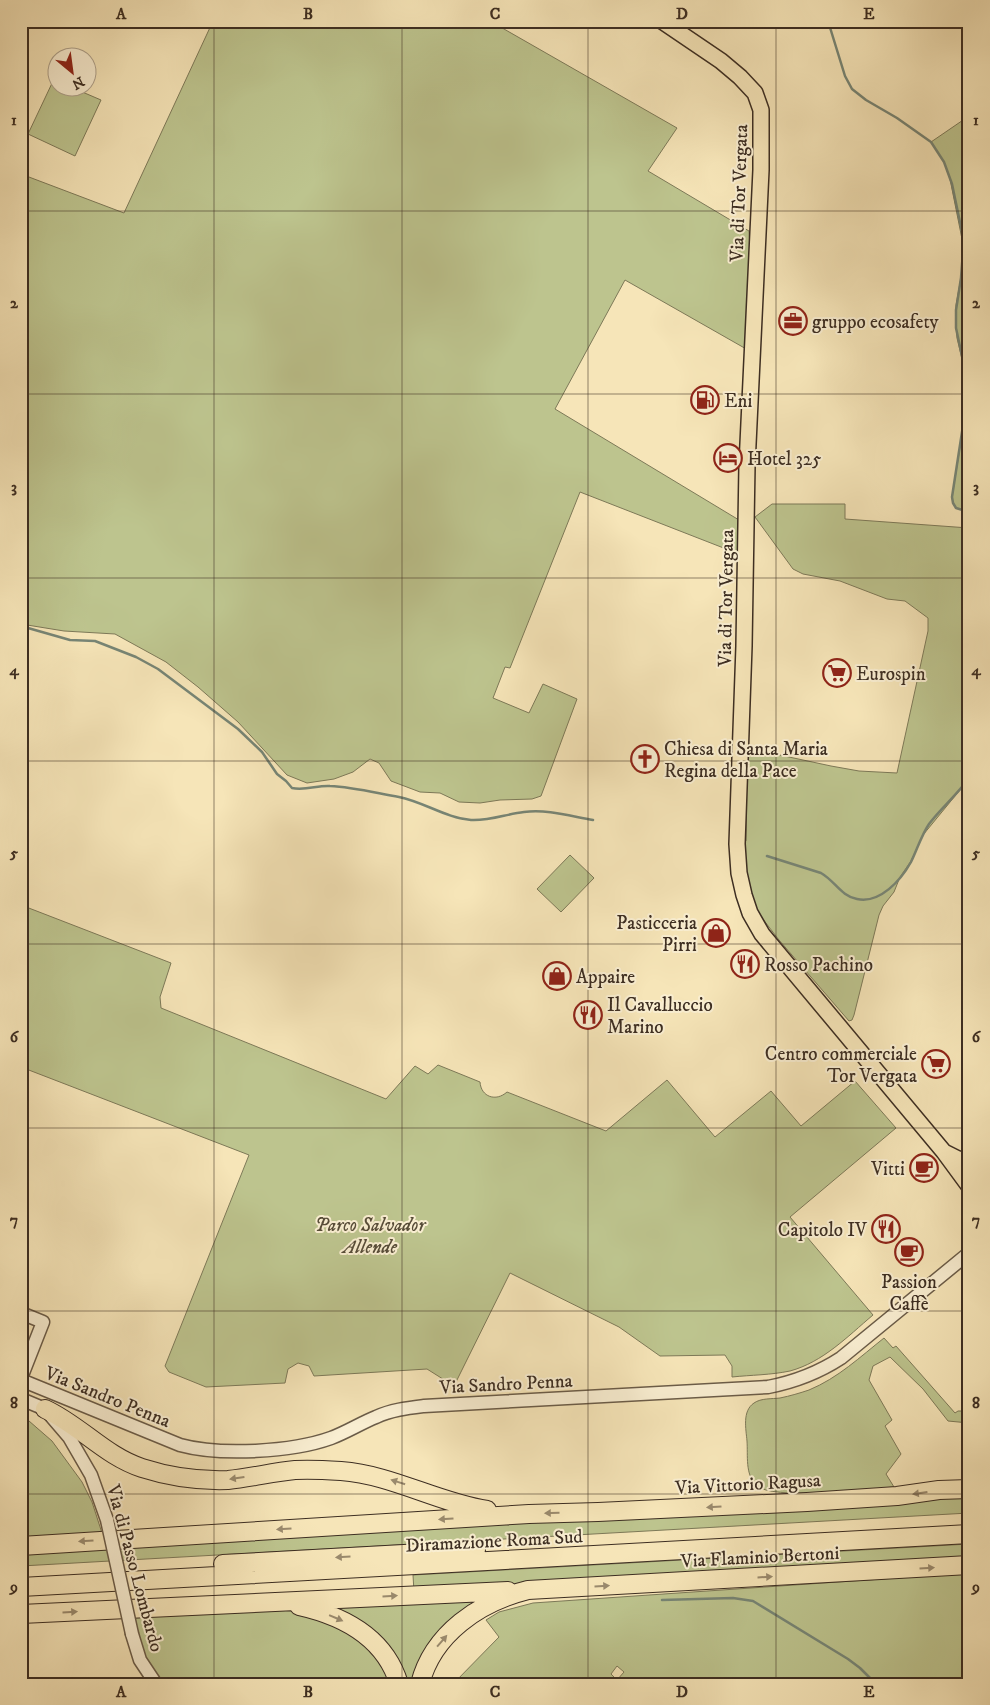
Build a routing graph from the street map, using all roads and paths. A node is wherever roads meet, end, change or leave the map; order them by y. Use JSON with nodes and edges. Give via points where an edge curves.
{"nodes":[{"id":1,"x":662,"y":21,"type":"edge"},
{"id":2,"x":944,"y":1152,"type":"junction"},
{"id":3,"x":969,"y":1160,"type":"edge"},
{"id":4,"x":969,"y":1186,"type":"edge"},
{"id":5,"x":969,"y":1253,"type":"edge"},
{"id":6,"x":21,"y":1314,"type":"edge"},
{"id":7,"x":21,"y":1379,"type":"edge"},
{"id":8,"x":21,"y":1399,"type":"edge"},
{"id":9,"x":45,"y":1409,"type":"junction"},
{"id":10,"x":969,"y":1489,"type":"edge"},
{"id":11,"x":529,"y":1514,"type":"junction"},
{"id":12,"x":969,"y":1523,"type":"edge"},
{"id":13,"x":969,"y":1534,"type":"edge"},
{"id":14,"x":21,"y":1546,"type":"edge"},
{"id":15,"x":969,"y":1565,"type":"edge"},
{"id":16,"x":21,"y":1575,"type":"edge"},
{"id":17,"x":21,"y":1587,"type":"edge"},
{"id":18,"x":554,"y":1589,"type":"junction"},
{"id":19,"x":219,"y":1604,"type":"junction"},
{"id":20,"x":21,"y":1614,"type":"edge"},
{"id":21,"x":156,"y":1684,"type":"edge"},
{"id":22,"x":399,"y":1684,"type":"edge"},
{"id":23,"x":420,"y":1684,"type":"edge"}],
"edges":[{"from":1,"to":2,"type":"main road","name":"Via di Tor Vergata","via":[[740,77],[755,93],[761,110],[737,844],[744,895],[754,921],[768,941]]},
{"from":2,"to":3,"type":"main road"},
{"from":2,"to":4,"type":"main road","name":"Via di Tor Vergata"},
{"from":5,"to":7,"type":"street","name":"Via Sandro Penna","via":[[836,1361],[804,1378],[768,1388],[417,1407],[379,1416],[314,1442],[219,1451],[180,1445]]},
{"from":6,"to":7,"type":"street","via":[[43,1322]]},
{"from":8,"to":9,"type":"street","name":"Via di Passo Lombardo"},
{"from":11,"to":9,"type":"highway","one_way":true,"via":[[472,1507],[388,1479],[341,1471],[295,1470],[228,1480],[196,1480],[170,1475],[116,1456]]},
{"from":9,"to":21,"type":"street","name":"Via di Passo Lombardo","bridge":true,"via":[[69,1437],[94,1483],[140,1660]]},
{"from":10,"to":11,"type":"highway","name":"Via Vittorio Ragusa","one_way":true,"via":[[807,1502]]},
{"from":11,"to":14,"type":"highway","one_way":true},
{"from":12,"to":16,"type":"highway","name":"Diramazione Roma Sud","one_way":true},
{"from":13,"to":17,"type":"highway","name":"Diramazione Roma Sud"},
{"from":18,"to":15,"type":"highway","name":"Via Flaminio Bertoni","one_way":true},
{"from":19,"to":18,"type":"highway","one_way":true},
{"from":23,"to":18,"type":"highway","one_way":true,"via":[[433,1652],[466,1618],[491,1602],[510,1595],[528,1590]]},
{"from":20,"to":19,"type":"highway","one_way":true},
{"from":19,"to":22,"type":"highway","one_way":true,"via":[[290,1604],[337,1618],[373,1640],[393,1667]]}]}
